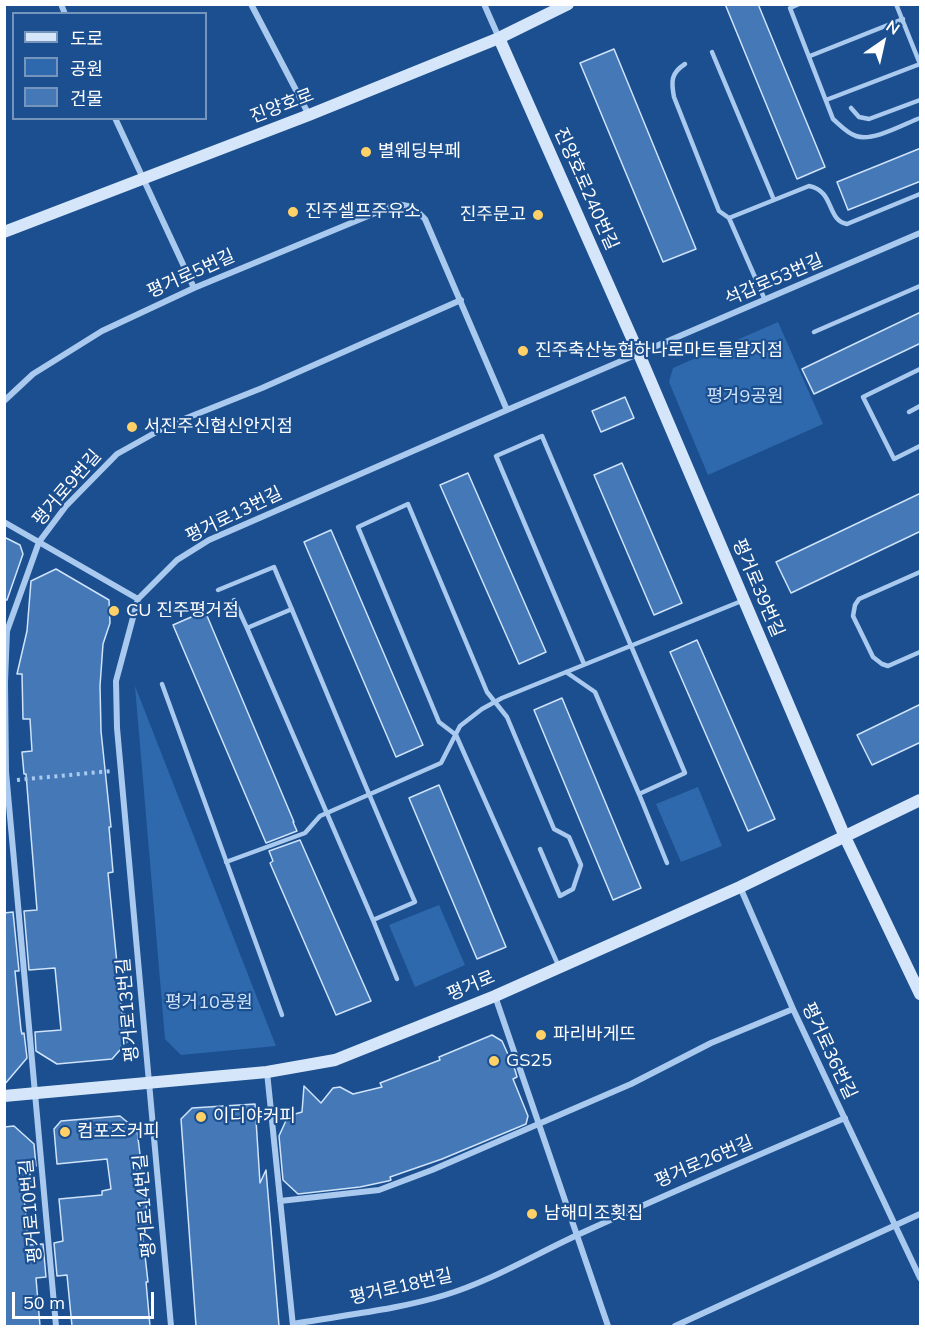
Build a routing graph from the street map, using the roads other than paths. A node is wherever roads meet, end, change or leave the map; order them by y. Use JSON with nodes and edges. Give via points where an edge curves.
{"nodes":[{"id":1,"x":251,"y":4,"type":"edge"},
{"id":2,"x":484,"y":4,"type":"edge"},
{"id":3,"x":568,"y":4,"type":"edge"},
{"id":4,"x":800,"y":4,"type":"edge"},
{"id":5,"x":896,"y":4,"type":"edge"},
{"id":6,"x":903,"y":19,"type":"junction"},
{"id":7,"x":500,"y":38,"type":"junction"},
{"id":8,"x":712,"y":52,"type":"dead end"},
{"id":9,"x":810,"y":56,"type":"junction"},
{"id":10,"x":685,"y":64,"type":"dead end"},
{"id":11,"x":921,"y":64,"type":"edge"},
{"id":12,"x":826,"y":100,"type":"junction"},
{"id":13,"x":921,"y":100,"type":"edge"},
{"id":14,"x":851,"y":108,"type":"dead end"},
{"id":15,"x":309,"y":115,"type":"junction"},
{"id":16,"x":921,"y":118,"type":"edge"},
{"id":17,"x":116,"y":120,"type":"edge"},
{"id":18,"x":144,"y":179,"type":"junction"},
{"id":19,"x":921,"y":194,"type":"edge"},
{"id":20,"x":774,"y":200,"type":"junction"},
{"id":21,"x":729,"y":219,"type":"junction"},
{"id":22,"x":4,"y":232,"type":"edge"},
{"id":23,"x":921,"y":233,"type":"edge"},
{"id":24,"x":921,"y":286,"type":"edge"},
{"id":25,"x":194,"y":288,"type":"junction"},
{"id":26,"x":461,"y":300,"type":"junction"},
{"id":27,"x":765,"y":300,"type":"junction"},
{"id":28,"x":814,"y":332,"type":"dead end"},
{"id":29,"x":639,"y":354,"type":"junction"},
{"id":30,"x":921,"y":369,"type":"edge"},
{"id":31,"x":4,"y":401,"type":"edge"},
{"id":32,"x":921,"y":406,"type":"edge"},
{"id":33,"x":507,"y":410,"type":"junction"},
{"id":34,"x":909,"y":412,"type":"dead end"},
{"id":35,"x":921,"y":446,"type":"edge"},
{"id":36,"x":4,"y":522,"type":"edge"},
{"id":37,"x":39,"y":542,"type":"junction"},
{"id":38,"x":921,"y":572,"type":"edge"},
{"id":39,"x":219,"y":590,"type":"dead end"},
{"id":40,"x":138,"y":599,"type":"junction"},
{"id":41,"x":234,"y":600,"type":"dead end"},
{"id":42,"x":744,"y":600,"type":"junction"},
{"id":43,"x":292,"y":609,"type":"junction"},
{"id":44,"x":247,"y":628,"type":"junction"},
{"id":45,"x":630,"y":646,"type":"junction"},
{"id":46,"x":921,"y":652,"type":"edge"},
{"id":47,"x":584,"y":664,"type":"junction"},
{"id":48,"x":566,"y":672,"type":"junction"},
{"id":49,"x":162,"y":684,"type":"dead end"},
{"id":50,"x":495,"y":702,"type":"junction"},
{"id":51,"x":456,"y":735,"type":"junction"},
{"id":52,"x":368,"y":794,"type":"junction"},
{"id":53,"x":639,"y":794,"type":"junction"},
{"id":54,"x":921,"y":800,"type":"edge"},
{"id":55,"x":327,"y":813,"type":"junction"},
{"id":56,"x":845,"y":837,"type":"junction"},
{"id":57,"x":540,"y":849,"type":"dead end"},
{"id":58,"x":226,"y":862,"type":"junction"},
{"id":59,"x":667,"y":863,"type":"dead end"},
{"id":60,"x":740,"y":887,"type":"junction"},
{"id":61,"x":373,"y":920,"type":"junction"},
{"id":62,"x":559,"y":967,"type":"junction"},
{"id":63,"x":397,"y":979,"type":"dead end"},
{"id":64,"x":921,"y":994,"type":"edge"},
{"id":65,"x":495,"y":996,"type":"junction"},
{"id":66,"x":793,"y":1009,"type":"junction"},
{"id":67,"x":282,"y":1015,"type":"dead end"},
{"id":68,"x":267,"y":1072,"type":"junction"},
{"id":69,"x":149,"y":1083,"type":"junction"},
{"id":70,"x":35,"y":1093,"type":"junction"},
{"id":71,"x":4,"y":1096,"type":"edge"},
{"id":72,"x":845,"y":1118,"type":"junction"},
{"id":73,"x":539,"y":1124,"type":"junction"},
{"id":74,"x":280,"y":1201,"type":"junction"},
{"id":75,"x":921,"y":1214,"type":"edge"},
{"id":76,"x":896,"y":1225,"type":"junction"},
{"id":77,"x":577,"y":1235,"type":"junction"},
{"id":78,"x":921,"y":1278,"type":"edge"},
{"id":79,"x":293,"y":1325,"type":"edge"},
{"id":80,"x":56,"y":1326,"type":"edge"},
{"id":81,"x":171,"y":1326,"type":"edge"},
{"id":82,"x":608,"y":1326,"type":"edge"},
{"id":83,"x":675,"y":1326,"type":"edge"}],
"edges":[{"from":1,"to":15,"type":"street"},
{"from":2,"to":7,"type":"street"},
{"from":3,"to":7,"type":"street","name":"진양호로"},
{"from":4,"to":9,"type":"lane","via":[[790,8]]},
{"from":5,"to":6,"type":"lane"},
{"from":6,"to":9,"type":"lane"},
{"from":6,"to":11,"type":"lane"},
{"from":7,"to":15,"type":"street","name":"진양호로"},
{"from":7,"to":29,"type":"street","name":"진양호로240번길"},
{"from":8,"to":20,"type":"lane"},
{"from":9,"to":12,"type":"lane"},
{"from":10,"to":21,"type":"lane","via":[[671,79],[674,97],[719,211]]},
{"from":11,"to":12,"type":"lane"},
{"from":12,"to":16,"type":"lane","via":[[833,118],[857,137],[871,138]]},
{"from":13,"to":14,"type":"lane","via":[[870,119],[860,117]]},
{"from":15,"to":18,"type":"street","name":"진양호로"},
{"from":17,"to":18,"type":"street"},
{"from":18,"to":22,"type":"street","name":"진양호로"},
{"from":18,"to":25,"type":"street"},
{"from":19,"to":20,"type":"lane","via":[[847,224],[835,218],[827,197],[817,188],[809,186]]},
{"from":20,"to":21,"type":"lane"},
{"from":21,"to":27,"type":"lane"},
{"from":23,"to":27,"type":"street","name":"석갑로53번길"},
{"from":24,"to":28,"type":"lane"},
{"from":25,"to":26,"type":"street","name":"평거로5번길","via":[[389,207],[405,205],[425,219]]},
{"from":25,"to":31,"type":"street","name":"평거로5번길","via":[[102,331],[33,374]]},
{"from":26,"to":33,"type":"street"},
{"from":26,"to":37,"type":"street","name":"평거로9번길","via":[[168,425],[127,448],[66,506]]},
{"from":27,"to":29,"type":"street","name":"석갑로53번길"},
{"from":29,"to":33,"type":"street","name":"평거로13번길"},
{"from":29,"to":42,"type":"street","name":"평거로39번길"},
{"from":30,"to":35,"type":"lane","via":[[863,397],[894,459]]},
{"from":32,"to":34,"type":"lane"},
{"from":33,"to":40,"type":"street","name":"평거로13번길","via":[[209,540],[177,560]]},
{"from":36,"to":37,"type":"street"},
{"from":37,"to":40,"type":"street"},
{"from":37,"to":70,"type":"street","name":"평거로9번길","via":[[7,631],[5,682],[7,781]]},
{"from":38,"to":46,"type":"lane","via":[[859,599],[853,616],[873,657],[882,664],[888,666]]},
{"from":39,"to":43,"type":"lane","via":[[274,567]]},
{"from":40,"to":69,"type":"street","name":"평거로13번길","via":[[116,681]]},
{"from":41,"to":44,"type":"lane"},
{"from":42,"to":45,"type":"lane"},
{"from":42,"to":56,"type":"street","name":"평거로39번길"},
{"from":43,"to":44,"type":"lane"},
{"from":43,"to":52,"type":"lane"},
{"from":44,"to":55,"type":"lane"},
{"from":45,"to":47,"type":"lane"},
{"from":45,"to":47,"type":"lane","via":[[542,436],[496,456]]},
{"from":45,"to":53,"type":"lane","via":[[685,773]]},
{"from":47,"to":48,"type":"lane"},
{"from":48,"to":50,"type":"lane"},
{"from":48,"to":53,"type":"lane","via":[[595,692]]},
{"from":49,"to":58,"type":"lane"},
{"from":50,"to":51,"type":"lane","via":[[460,726]]},
{"from":50,"to":51,"type":"lane","via":[[487,692],[408,504],[357,527],[438,722]]},
{"from":50,"to":57,"type":"lane","via":[[507,717],[554,829],[569,837],[581,865],[573,889],[560,896]]},
{"from":51,"to":52,"type":"lane","via":[[441,763]]},
{"from":51,"to":62,"type":"lane"},
{"from":52,"to":55,"type":"lane"},
{"from":52,"to":61,"type":"lane","via":[[415,902]]},
{"from":53,"to":59,"type":"lane"},
{"from":54,"to":56,"type":"street","name":"평거로"},
{"from":55,"to":58,"type":"lane","via":[[305,833]]},
{"from":55,"to":61,"type":"lane"},
{"from":56,"to":60,"type":"street","name":"평거로"},
{"from":56,"to":64,"type":"street","name":"평거로39번길"},
{"from":58,"to":67,"type":"lane"},
{"from":60,"to":62,"type":"street","name":"평거로"},
{"from":60,"to":66,"type":"street","name":"평거로36번길"},
{"from":61,"to":63,"type":"lane"},
{"from":62,"to":65,"type":"street","name":"평거로"},
{"from":65,"to":68,"type":"street","name":"평거로","via":[[335,1060]]},
{"from":65,"to":73,"type":"street"},
{"from":66,"to":72,"type":"street","name":"평거로36번길"},
{"from":66,"to":73,"type":"street"},
{"from":68,"to":69,"type":"street","name":"평거로"},
{"from":68,"to":74,"type":"street","name":"평거로18번길"},
{"from":69,"to":70,"type":"street","name":"평거로"},
{"from":69,"to":81,"type":"street","name":"평거로14번길"},
{"from":70,"to":71,"type":"street","name":"평거로"},
{"from":70,"to":80,"type":"street","name":"평거로10번길"},
{"from":72,"to":76,"type":"street","name":"평거로36번길"},
{"from":72,"to":77,"type":"street","name":"평거로26번길"},
{"from":73,"to":74,"type":"street","via":[[379,1190]]},
{"from":73,"to":77,"type":"street"},
{"from":74,"to":79,"type":"street","name":"평거로18번길"},
{"from":75,"to":76,"type":"street"},
{"from":76,"to":78,"type":"street","name":"평거로36번길"},
{"from":76,"to":83,"type":"street"},
{"from":77,"to":79,"type":"street","name":"평거로18번길","via":[[510,1269],[446,1295]]},
{"from":77,"to":82,"type":"street"}]}
